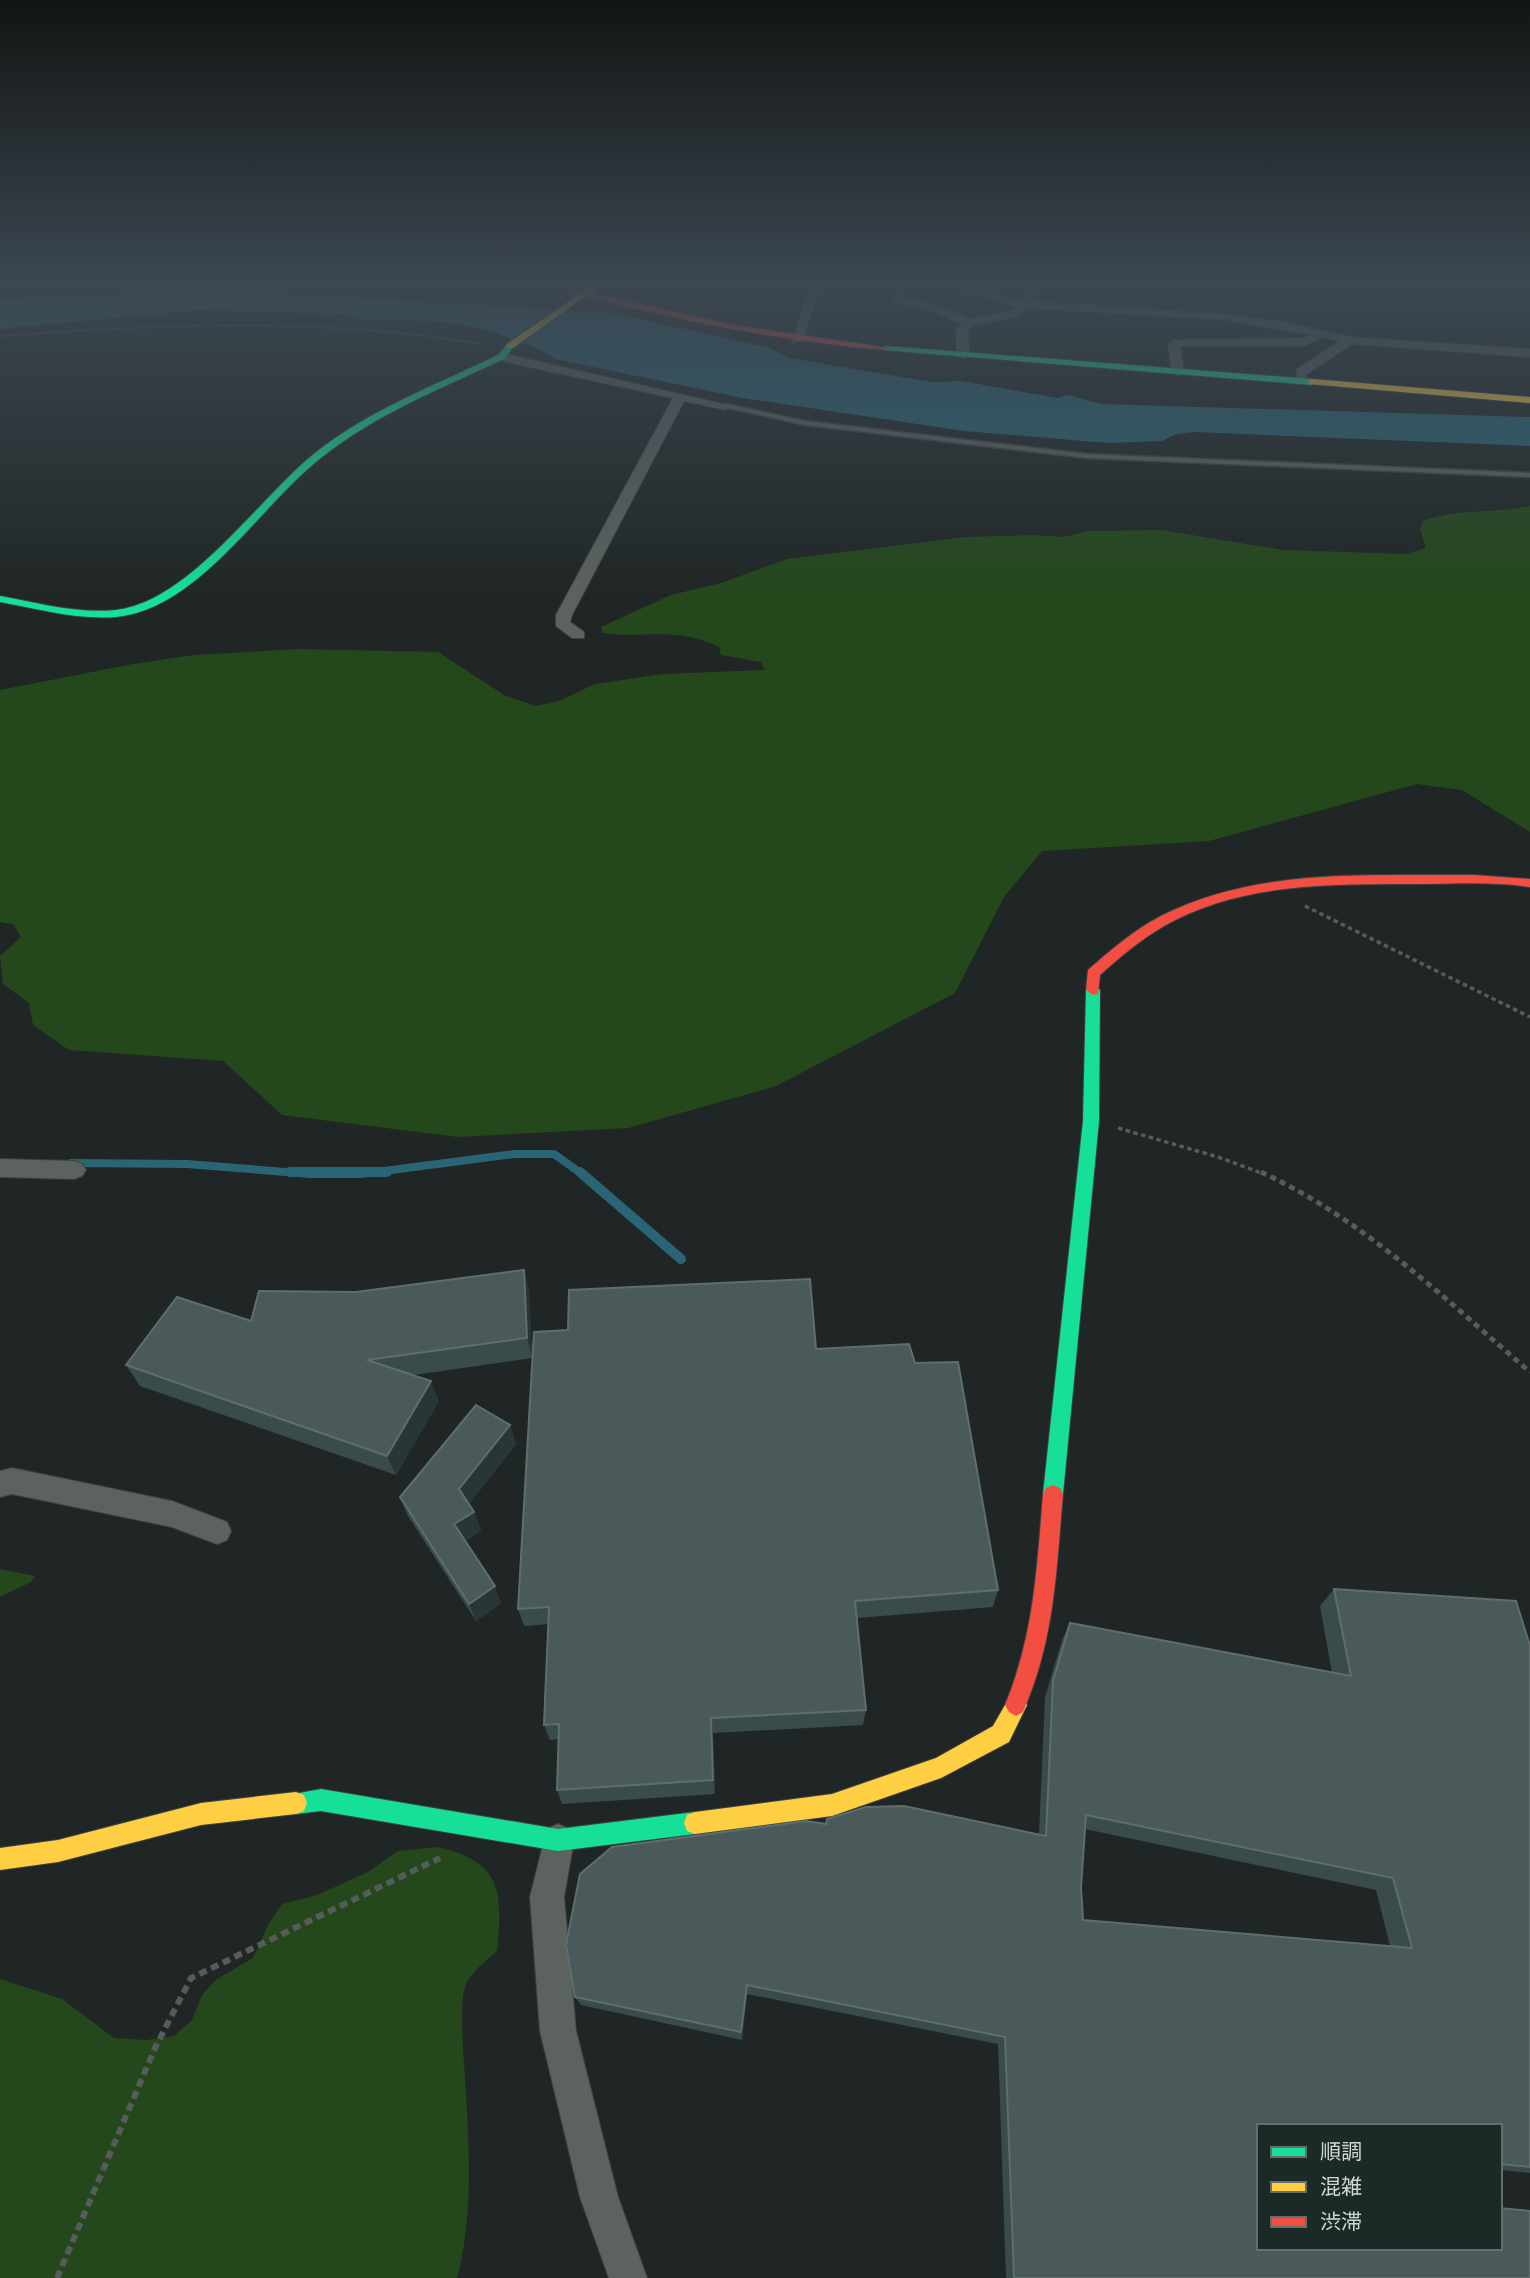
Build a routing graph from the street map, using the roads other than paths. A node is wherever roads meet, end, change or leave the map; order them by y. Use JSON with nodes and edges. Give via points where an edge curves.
{"nodes":[{"id":1,"x":434,"y":388,"type":"edge"},
{"id":2,"x":647,"y":388,"type":"edge"},
{"id":3,"x":1388,"y":388,"type":"edge"},
{"id":4,"x":680,"y":397,"type":"junction"},
{"id":5,"x":1530,"y":400,"type":"edge"},
{"id":6,"x":726,"y":406,"type":"joint"},
{"id":7,"x":1530,"y":475,"type":"edge"},
{"id":8,"x":0,"y":599,"type":"edge"},
{"id":9,"x":578,"y":635,"type":"dead end"},
{"id":10,"x":1530,"y":883,"type":"edge"},
{"id":11,"x":0,"y":1167,"type":"edge"},
{"id":12,"x":74,"y":1170,"type":"dead end"},
{"id":13,"x":0,"y":1483,"type":"edge"},
{"id":14,"x":217,"y":1531,"type":"dead end"},
{"id":15,"x":558,"y":1840,"type":"junction"},
{"id":16,"x":0,"y":1859,"type":"edge"},
{"id":17,"x":628,"y":2278,"type":"edge"}],
"edges":[{"from":1,"to":8,"type":"street","via":[[353,430],[317,456],[162,599],[133,611],[109,612]]},
{"from":2,"to":4,"type":"street"},
{"from":3,"to":5,"type":"street"},
{"from":4,"to":6,"type":"street"},
{"from":4,"to":9,"type":"street","via":[[565,615],[562,623]]},
{"from":6,"to":7,"type":"lane","via":[[805,424],[1087,456]]},
{"from":10,"to":15,"type":"street","via":[[1342,880],[1233,891],[1171,914],[1107,959],[1093,973],[1090,1121],[1039,1633],[1024,1687],[1001,1734],[941,1767],[832,1805]]},
{"from":11,"to":12,"type":"street"},
{"from":13,"to":14,"type":"street","via":[[12,1481],[172,1514]]},
{"from":15,"to":16,"type":"street","via":[[321,1800],[201,1814],[58,1851]]},
{"from":15,"to":17,"type":"street","via":[[547,1897],[558,2031],[600,2197]]}]}
